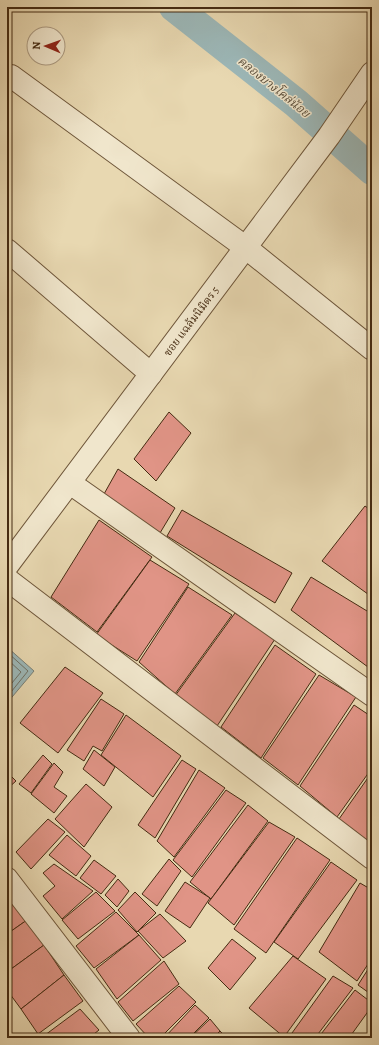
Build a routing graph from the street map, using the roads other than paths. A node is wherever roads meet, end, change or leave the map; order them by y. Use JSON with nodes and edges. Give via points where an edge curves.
{"nodes":[{"id":1,"x":372,"y":73,"type":"edge"},
{"id":2,"x":11,"y":76,"type":"dead end"},
{"id":3,"x":245,"y":247,"type":"junction"},
{"id":4,"x":7,"y":250,"type":"edge"},
{"id":5,"x":372,"y":349,"type":"edge"},
{"id":6,"x":151,"y":374,"type":"junction"},
{"id":7,"x":70,"y":483,"type":"junction"},
{"id":8,"x":7,"y":566,"type":"edge"},
{"id":9,"x":7,"y":578,"type":"edge"},
{"id":10,"x":372,"y":695,"type":"edge"},
{"id":11,"x":372,"y":858,"type":"edge"},
{"id":12,"x":7,"y":879,"type":"edge"},
{"id":13,"x":129,"y":1038,"type":"edge"}],
"edges":[{"from":1,"to":3,"type":"street","name":"ซอย แฉล้มนิมิตร 5"},
{"from":2,"to":3,"type":"street"},
{"from":3,"to":5,"type":"street"},
{"from":3,"to":6,"type":"street","name":"ซอย แฉล้มนิมิตร 5"},
{"from":4,"to":6,"type":"street"},
{"from":6,"to":7,"type":"street","name":"ซอย แฉล้มนิมิตร 5"},
{"from":7,"to":8,"type":"street","name":"ซอย แฉล้มนิมิตร 5"},
{"from":7,"to":10,"type":"street"},
{"from":9,"to":11,"type":"street"},
{"from":12,"to":13,"type":"street"}]}
